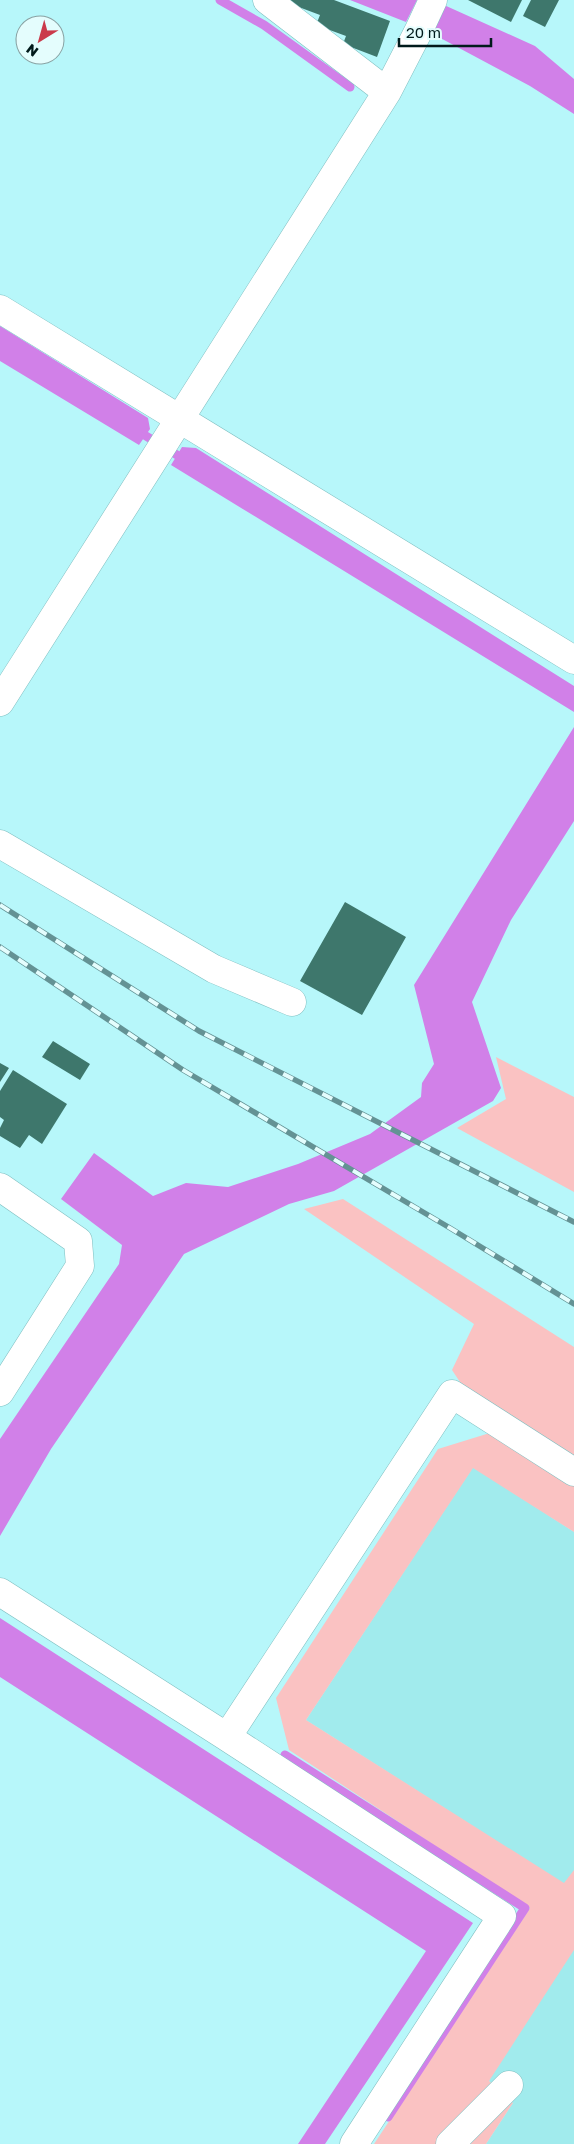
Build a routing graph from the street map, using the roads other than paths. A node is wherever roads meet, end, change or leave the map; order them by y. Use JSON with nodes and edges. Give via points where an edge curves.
{"nodes":[{"id":1,"x":267,"y":0,"type":"edge"},
{"id":2,"x":433,"y":0,"type":"edge"},
{"id":3,"x":387,"y":92,"type":"junction"},
{"id":4,"x":0,"y":309,"type":"edge"},
{"id":5,"x":166,"y":437,"type":"junction"},
{"id":6,"x":574,"y":660,"type":"edge"},
{"id":7,"x":0,"y":702,"type":"edge"},
{"id":8,"x":0,"y":844,"type":"edge"},
{"id":9,"x":292,"y":1002,"type":"dead end"},
{"id":10,"x":0,"y":1186,"type":"edge"},
{"id":11,"x":0,"y":1392,"type":"edge"},
{"id":12,"x":574,"y":1472,"type":"edge"},
{"id":13,"x":0,"y":1592,"type":"edge"},
{"id":14,"x":227,"y":1737,"type":"junction"},
{"id":15,"x":510,"y":2085,"type":"dead end"},
{"id":16,"x":354,"y":2144,"type":"edge"},
{"id":17,"x":450,"y":2144,"type":"edge"}],
"edges":[{"from":1,"to":3,"type":"street"},
{"from":2,"to":3,"type":"street"},
{"from":3,"to":5,"type":"street"},
{"from":4,"to":5,"type":"street"},
{"from":5,"to":6,"type":"street"},
{"from":5,"to":7,"type":"street"},
{"from":8,"to":9,"type":"street","via":[[214,969]]},
{"from":10,"to":11,"type":"street","via":[[78,1241],[80,1266]]},
{"from":12,"to":14,"type":"street","via":[[452,1394]]},
{"from":13,"to":14,"type":"street"},
{"from":14,"to":16,"type":"street","via":[[502,1916]]},
{"from":15,"to":17,"type":"street"}]}
